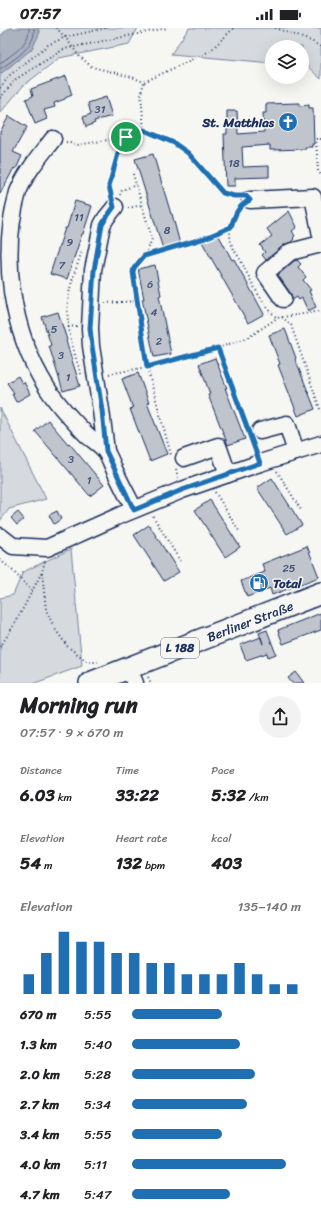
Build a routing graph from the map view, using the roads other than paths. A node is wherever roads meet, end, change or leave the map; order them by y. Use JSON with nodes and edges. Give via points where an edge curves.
{"nodes":[{"id":1,"x":53,"y":139,"type":"road end"},
{"id":2,"x":317,"y":195,"type":"edge"},
{"id":3,"x":250,"y":200,"type":"road end"},
{"id":4,"x":121,"y":208,"type":"road end"},
{"id":5,"x":321,"y":235,"type":"edge"},
{"id":6,"x":321,"y":244,"type":"edge"},
{"id":7,"x":283,"y":299,"type":"dead end"},
{"id":8,"x":253,"y":433,"type":"road end"},
{"id":9,"x":321,"y":444,"type":"edge"},
{"id":10,"x":106,"y":451,"type":"junction"},
{"id":11,"x":296,"y":452,"type":"junction"},
{"id":12,"x":177,"y":461,"type":"road end"},
{"id":13,"x":228,"y":474,"type":"junction"},
{"id":14,"x":140,"y":507,"type":"junction"},
{"id":15,"x":0,"y":536,"type":"edge"},
{"id":16,"x":321,"y":593,"type":"edge"},
{"id":17,"x":132,"y":676,"type":"edge"},
{"id":18,"x":90,"y":683,"type":"edge"},
{"id":19,"x":105,"y":683,"type":"edge"}],
"edges":[{"from":1,"to":10,"type":"street","via":[[32,166],[18,192],[9,220],[6,275],[15,320],[47,388],[64,411]]},
{"from":2,"to":3,"type":"street"},
{"from":2,"to":5,"type":"street"},
{"from":4,"to":10,"type":"street","via":[[106,218],[102,225],[91,306],[90,328]]},
{"from":6,"to":7,"type":"street","via":[[290,252],[265,273]]},
{"from":8,"to":11,"type":"street","via":[[287,424]]},
{"from":9,"to":11,"type":"street"},
{"from":10,"to":14,"type":"street"},
{"from":11,"to":13,"type":"street"},
{"from":12,"to":13,"type":"street","via":[[218,446]]},
{"from":13,"to":14,"type":"street"},
{"from":14,"to":15,"type":"street","via":[[47,548],[13,546]]},
{"from":16,"to":17,"type":"main road","name":"Berliner Straße","number":"L 188"},
{"from":17,"to":18,"type":"main road","name":"Berliner Straße","number":"L 188"},
{"from":18,"to":19,"type":"street"}]}
